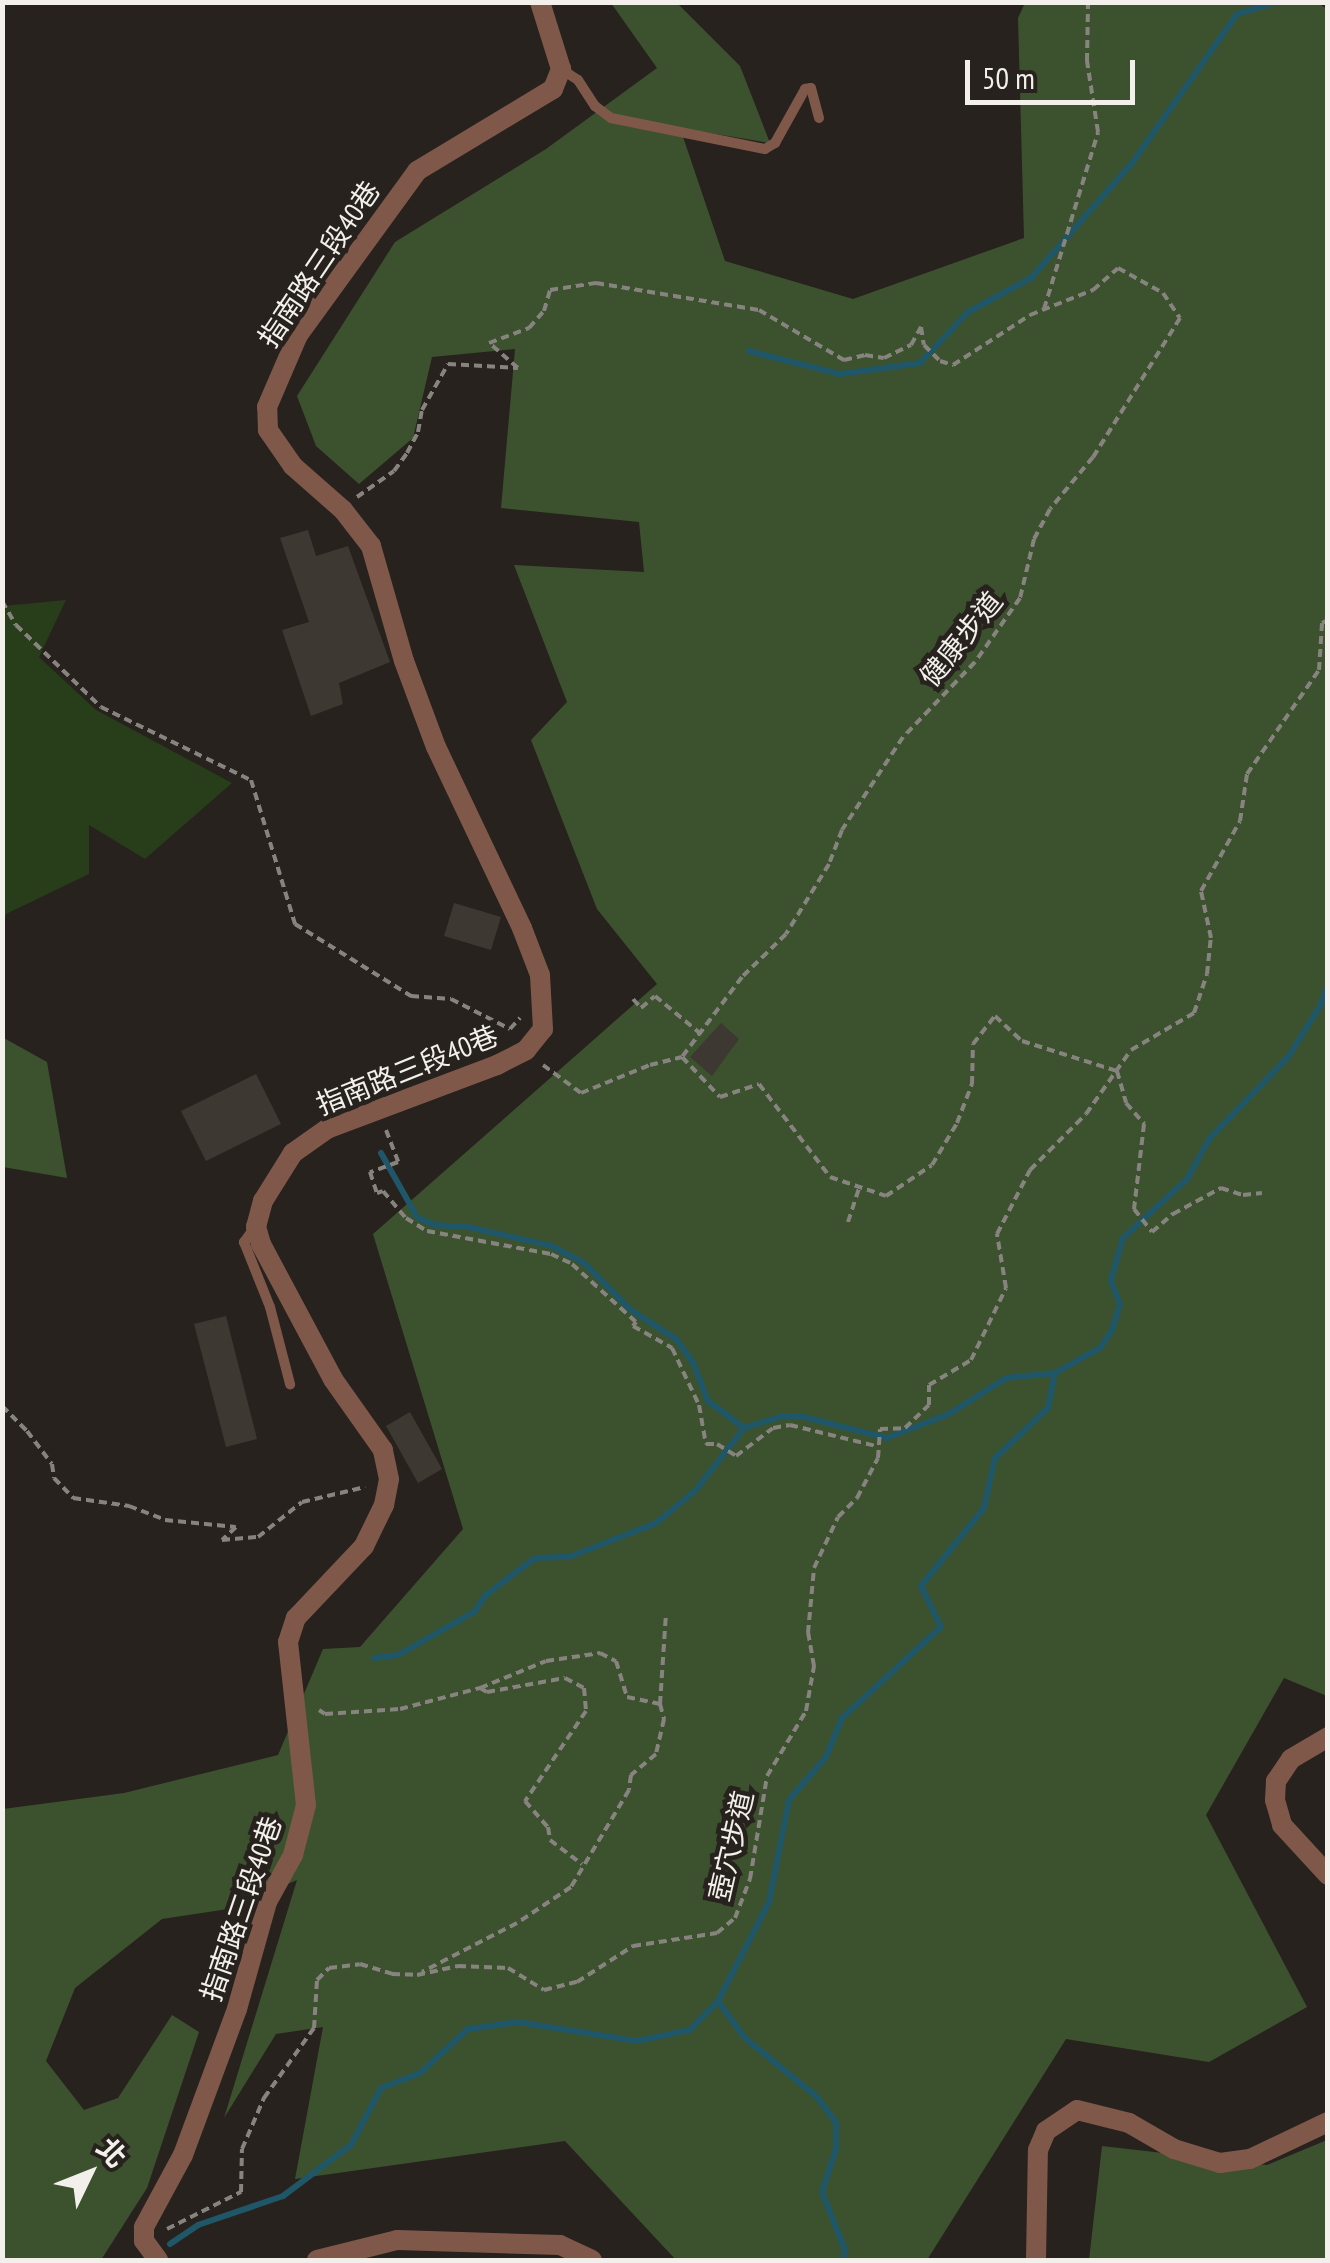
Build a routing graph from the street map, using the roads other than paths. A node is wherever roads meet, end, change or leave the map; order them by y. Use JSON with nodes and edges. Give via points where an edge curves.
{"nodes":[{"id":1,"x":540,"y":2,"type":"edge"},
{"id":2,"x":561,"y":69,"type":"junction"},
{"id":3,"x":819,"y":118,"type":"dead end"},
{"id":4,"x":256,"y":1227,"type":"junction"},
{"id":5,"x":290,"y":1384,"type":"dead end"},
{"id":6,"x":1328,"y":1738,"type":"edge"},
{"id":7,"x":1328,"y":1876,"type":"edge"},
{"id":8,"x":1328,"y":2122,"type":"edge"},
{"id":9,"x":158,"y":2260,"type":"edge"},
{"id":10,"x":317,"y":2260,"type":"edge"},
{"id":11,"x":592,"y":2260,"type":"edge"},
{"id":12,"x":1036,"y":2260,"type":"edge"}],
"edges":[{"from":1,"to":2,"type":"street"},
{"from":2,"to":3,"type":"lane","via":[[611,118],[765,149],[776,143],[805,89],[811,88]]},
{"from":2,"to":4,"type":"street","name":"指南路三段40巷","via":[[553,90],[417,172],[298,335],[267,407],[268,430],[293,466],[372,546],[430,730],[522,928],[544,993],[542,1029],[526,1050],[327,1129],[278,1173]]},
{"from":4,"to":5,"type":"lane","via":[[244,1242]]},
{"from":4,"to":9,"type":"street","name":"指南路三段40巷","via":[[333,1379],[383,1450],[389,1479],[364,1546],[296,1618],[288,1642],[306,1805],[293,1856],[266,1902],[236,2010],[183,2155],[144,2227],[144,2241]]},
{"from":6,"to":7,"type":"street","via":[[1291,1759],[1276,1782],[1275,1800],[1282,1825]]},
{"from":8,"to":12,"type":"street","via":[[1250,2159],[1220,2163],[1174,2149],[1128,2123],[1077,2110],[1046,2131],[1038,2150]]},
{"from":10,"to":11,"type":"street","via":[[397,2240],[560,2244]]}]}
